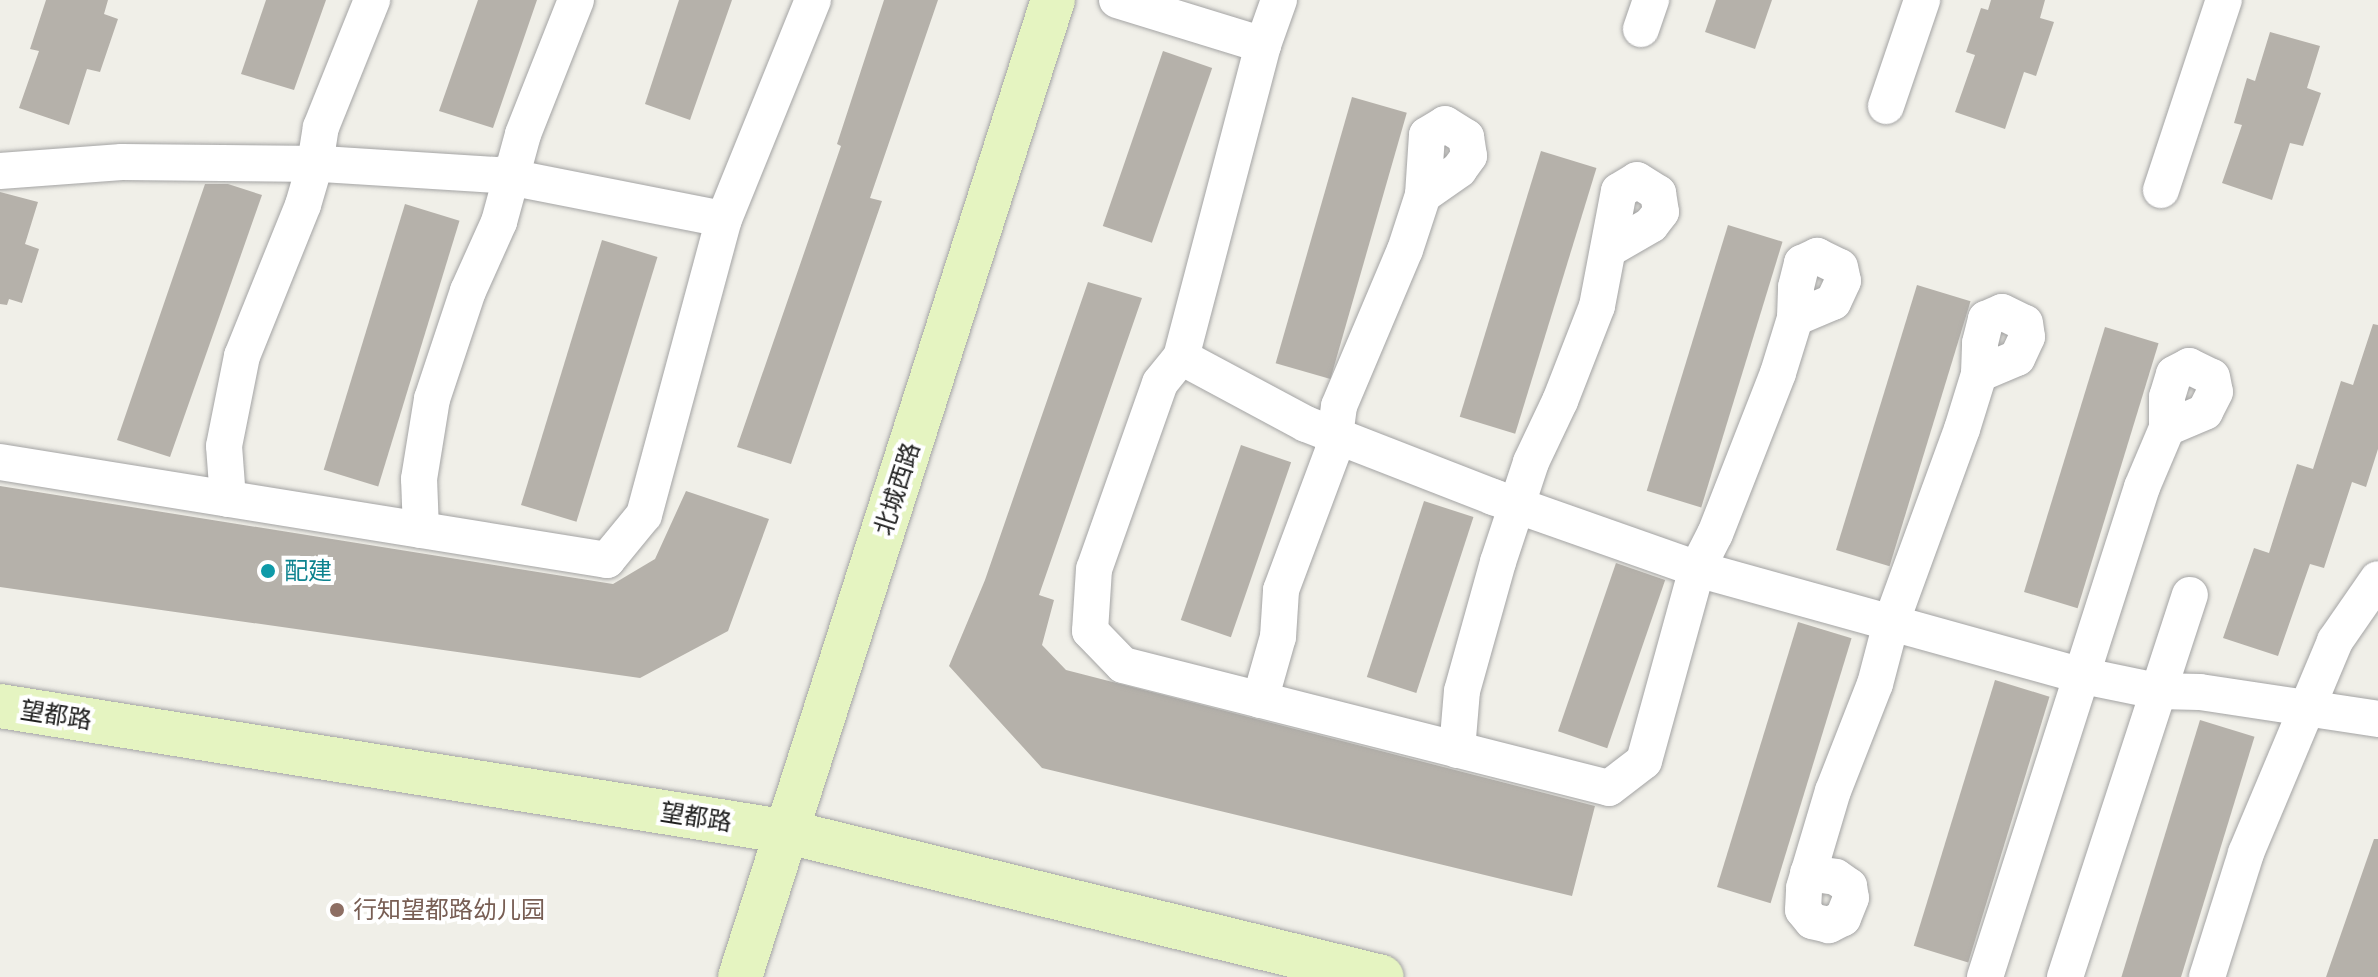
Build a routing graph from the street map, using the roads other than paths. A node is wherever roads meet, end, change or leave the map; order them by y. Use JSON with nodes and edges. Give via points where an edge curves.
{"nodes":[{"id":1,"x":372,"y":0,"type":"edge"},
{"id":2,"x":576,"y":0,"type":"edge"},
{"id":3,"x":813,"y":0,"type":"edge"},
{"id":4,"x":1053,"y":0,"type":"edge"},
{"id":5,"x":1117,"y":0,"type":"edge"},
{"id":6,"x":1279,"y":0,"type":"edge"},
{"id":7,"x":1922,"y":0,"type":"edge"},
{"id":8,"x":2224,"y":0,"type":"edge"},
{"id":9,"x":1263,"y":45,"type":"junction"},
{"id":10,"x":1886,"y":106,"type":"dead end"},
{"id":11,"x":315,"y":164,"type":"junction"},
{"id":12,"x":0,"y":171,"type":"edge"},
{"id":13,"x":512,"y":177,"type":"junction"},
{"id":14,"x":2161,"y":190,"type":"dead end"},
{"id":15,"x":1423,"y":195,"type":"dead end"},
{"id":16,"x":724,"y":219,"type":"junction"},
{"id":17,"x":1611,"y":248,"type":"dead end"},
{"id":18,"x":1795,"y":318,"type":"dead end"},
{"id":19,"x":1181,"y":357,"type":"junction"},
{"id":20,"x":1979,"y":374,"type":"dead end"},
{"id":21,"x":2167,"y":428,"type":"dead end"},
{"id":22,"x":1333,"y":435,"type":"junction"},
{"id":23,"x":0,"y":462,"type":"edge"},
{"id":24,"x":228,"y":499,"type":"junction"},
{"id":25,"x":1519,"y":506,"type":"junction"},
{"id":26,"x":421,"y":530,"type":"junction"},
{"id":27,"x":1697,"y":569,"type":"junction"},
{"id":28,"x":2378,"y":579,"type":"edge"},
{"id":29,"x":2190,"y":595,"type":"dead end"},
{"id":30,"x":1891,"y":623,"type":"junction"},
{"id":31,"x":2084,"y":676,"type":"junction"},
{"id":32,"x":2157,"y":691,"type":"junction"},
{"id":33,"x":1260,"y":700,"type":"junction"},
{"id":34,"x":0,"y":706,"type":"edge"},
{"id":35,"x":2309,"y":707,"type":"junction"},
{"id":36,"x":2378,"y":719,"type":"edge"},
{"id":37,"x":1457,"y":750,"type":"junction"},
{"id":38,"x":788,"y":832,"type":"junction"},
{"id":39,"x":1808,"y":873,"type":"dead end"},
{"id":40,"x":740,"y":977,"type":"edge"},
{"id":41,"x":1382,"y":977,"type":"edge"},
{"id":42,"x":1985,"y":977,"type":"edge"},
{"id":43,"x":2065,"y":977,"type":"edge"},
{"id":44,"x":2207,"y":977,"type":"edge"}],
"edges":[{"from":1,"to":11,"type":"street","via":[[321,127]]},
{"from":2,"to":13,"type":"street","via":[[523,134]]},
{"from":3,"to":16,"type":"street"},
{"from":4,"to":38,"type":"street","name":"北城西路"},
{"from":5,"to":9,"type":"street"},
{"from":6,"to":9,"type":"street"},
{"from":7,"to":10,"type":"street"},
{"from":8,"to":14,"type":"street"},
{"from":9,"to":19,"type":"street"},
{"from":11,"to":12,"type":"street","via":[[122,162]]},
{"from":11,"to":13,"type":"street"},
{"from":11,"to":24,"type":"street","via":[[242,356],[224,446]]},
{"from":13,"to":16,"type":"street"},
{"from":13,"to":26,"type":"street","via":[[432,399],[419,479]]},
{"from":15,"to":22,"type":"street","via":[[1368,345],[1339,406]]},
{"from":16,"to":26,"type":"street","via":[[644,515],[607,560]]},
{"from":17,"to":25,"type":"street","via":[[1597,306],[1531,462]]},
{"from":18,"to":27,"type":"street","via":[[1742,468]]},
{"from":19,"to":22,"type":"street"},
{"from":19,"to":33,"type":"street","via":[[1160,383],[1094,569],[1090,631],[1123,665]]},
{"from":20,"to":30,"type":"street"},
{"from":21,"to":31,"type":"street","via":[[2142,487]]},
{"from":22,"to":25,"type":"street"},
{"from":22,"to":33,"type":"street","via":[[1333,451],[1281,590],[1278,637]]},
{"from":23,"to":24,"type":"street"},
{"from":24,"to":26,"type":"street"},
{"from":25,"to":27,"type":"street"},
{"from":25,"to":37,"type":"street","via":[[1473,645]]},
{"from":27,"to":30,"type":"street"},
{"from":27,"to":37,"type":"street","via":[[1644,761],[1609,788]]},
{"from":28,"to":35,"type":"street","via":[[2335,641]]},
{"from":29,"to":32,"type":"street"},
{"from":30,"to":31,"type":"street"},
{"from":30,"to":39,"type":"street","via":[[1875,684]]},
{"from":31,"to":32,"type":"street"},
{"from":31,"to":42,"type":"street"},
{"from":32,"to":35,"type":"street"},
{"from":32,"to":43,"type":"street"},
{"from":33,"to":37,"type":"street"},
{"from":34,"to":38,"type":"street","name":"望都路"},
{"from":35,"to":36,"type":"street"},
{"from":35,"to":44,"type":"street","via":[[2246,853]]},
{"from":38,"to":40,"type":"street","name":"北城西路"},
{"from":38,"to":41,"type":"street","name":"望都路"}]}
